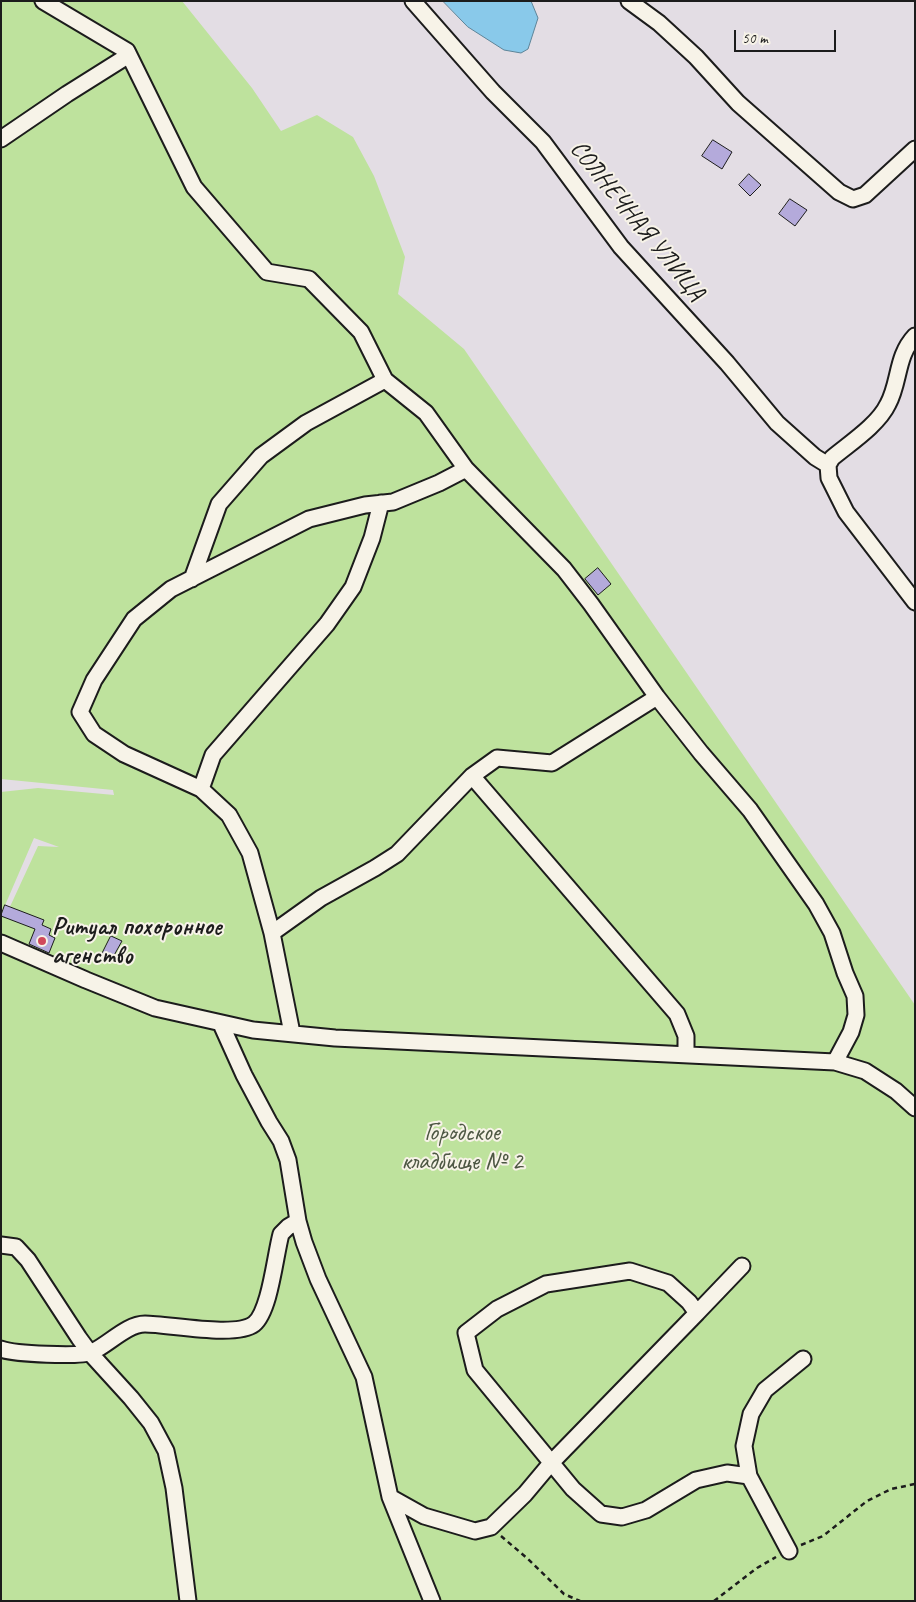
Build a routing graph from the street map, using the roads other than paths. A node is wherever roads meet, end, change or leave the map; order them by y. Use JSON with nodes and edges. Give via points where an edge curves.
{"nodes":[{"id":1,"x":43,"y":1,"type":"edge"},
{"id":2,"x":413,"y":1,"type":"edge"},
{"id":3,"x":629,"y":1,"type":"edge"},
{"id":4,"x":129,"y":55,"type":"junction"},
{"id":5,"x":1,"y":138,"type":"edge"},
{"id":6,"x":915,"y":149,"type":"edge"},
{"id":7,"x":915,"y":336,"type":"edge"},
{"id":8,"x":385,"y":380,"type":"junction"},
{"id":9,"x":828,"y":465,"type":"junction"},
{"id":10,"x":466,"y":469,"type":"junction"},
{"id":11,"x":381,"y":503,"type":"junction"},
{"id":12,"x":192,"y":579,"type":"junction"},
{"id":13,"x":915,"y":602,"type":"edge"},
{"id":14,"x":657,"y":698,"type":"junction"},
{"id":15,"x":472,"y":776,"type":"junction"},
{"id":16,"x":201,"y":789,"type":"junction"},
{"id":17,"x":272,"y":933,"type":"junction"},
{"id":18,"x":1,"y":943,"type":"edge"},
{"id":19,"x":221,"y":1024,"type":"junction"},
{"id":20,"x":292,"y":1033,"type":"junction"},
{"id":21,"x":686,"y":1053,"type":"junction"},
{"id":22,"x":835,"y":1062,"type":"junction"},
{"id":23,"x":915,"y":1108,"type":"edge"},
{"id":24,"x":298,"y":1221,"type":"junction"},
{"id":25,"x":1,"y":1244,"type":"edge"},
{"id":26,"x":742,"y":1266,"type":"dead end"},
{"id":27,"x":696,"y":1313,"type":"junction"},
{"id":28,"x":1,"y":1350,"type":"edge"},
{"id":29,"x":90,"y":1353,"type":"junction"},
{"id":30,"x":802,"y":1359,"type":"dead end"},
{"id":31,"x":551,"y":1463,"type":"junction"},
{"id":32,"x":749,"y":1476,"type":"junction"},
{"id":33,"x":390,"y":1497,"type":"junction"},
{"id":34,"x":789,"y":1551,"type":"road end"},
{"id":35,"x":188,"y":1601,"type":"edge"},
{"id":36,"x":432,"y":1601,"type":"edge"}],
"edges":[{"from":1,"to":4,"type":"street"},
{"from":2,"to":9,"type":"street","name":"СОЛНЕЧНАЯ УЛИЦА","via":[[542,142],[621,247],[777,423]]},
{"from":3,"to":6,"type":"street","via":[[659,23],[738,103],[839,192],[853,199],[865,195]]},
{"from":4,"to":5,"type":"street"},
{"from":4,"to":8,"type":"street","via":[[194,187],[267,272],[309,278],[361,332]]},
{"from":7,"to":9,"type":"street","via":[[902,354],[889,404],[880,417]]},
{"from":8,"to":10,"type":"street","via":[[426,413]]},
{"from":8,"to":12,"type":"street","via":[[306,423],[261,456],[219,504]]},
{"from":9,"to":13,"type":"street","via":[[829,478],[846,512]]},
{"from":10,"to":11,"type":"street","via":[[400,499]]},
{"from":10,"to":14,"type":"street","via":[[564,569]]},
{"from":11,"to":12,"type":"street","via":[[308,519]]},
{"from":11,"to":16,"type":"street","via":[[354,587],[327,624],[213,755]]},
{"from":12,"to":16,"type":"street","via":[[171,589],[134,619],[94,680],[80,712],[94,734],[124,754]]},
{"from":14,"to":15,"type":"street","via":[[552,763],[497,758]]},
{"from":14,"to":22,"type":"street","via":[[750,810],[816,904],[832,933],[855,996],[856,1014],[851,1032]]},
{"from":15,"to":17,"type":"street","via":[[397,854],[321,898]]},
{"from":15,"to":21,"type":"street","via":[[677,1014],[686,1036]]},
{"from":16,"to":17,"type":"street","via":[[229,815],[250,853]]},
{"from":17,"to":20,"type":"street"},
{"from":18,"to":19,"type":"street","via":[[155,1008]]},
{"from":19,"to":20,"type":"street"},
{"from":19,"to":24,"type":"street","via":[[244,1075],[281,1141],[288,1160]]},
{"from":20,"to":21,"type":"street","via":[[335,1038]]},
{"from":21,"to":22,"type":"street"},
{"from":22,"to":23,"type":"street","via":[[865,1070],[896,1090]]},
{"from":24,"to":29,"type":"street","via":[[282,1234],[267,1298],[261,1316],[254,1324],[240,1330],[143,1324],[128,1328]]},
{"from":24,"to":33,"type":"street","via":[[318,1279],[364,1377]]},
{"from":25,"to":29,"type":"street","via":[[16,1247],[28,1260]]},
{"from":26,"to":27,"type":"street"},
{"from":27,"to":31,"type":"street"},
{"from":27,"to":31,"type":"street","via":[[668,1283],[630,1271],[546,1284],[497,1309],[466,1333],[475,1370]]},
{"from":28,"to":29,"type":"street","via":[[68,1355]]},
{"from":29,"to":35,"type":"street","via":[[151,1423],[166,1451],[174,1488]]},
{"from":30,"to":32,"type":"street","via":[[765,1390],[751,1414],[744,1446]]},
{"from":31,"to":32,"type":"street","via":[[601,1514],[622,1517],[646,1510],[696,1480],[727,1473]]},
{"from":31,"to":33,"type":"street","via":[[491,1527],[475,1531],[424,1516]]},
{"from":32,"to":34,"type":"street"},
{"from":33,"to":36,"type":"street"}]}
